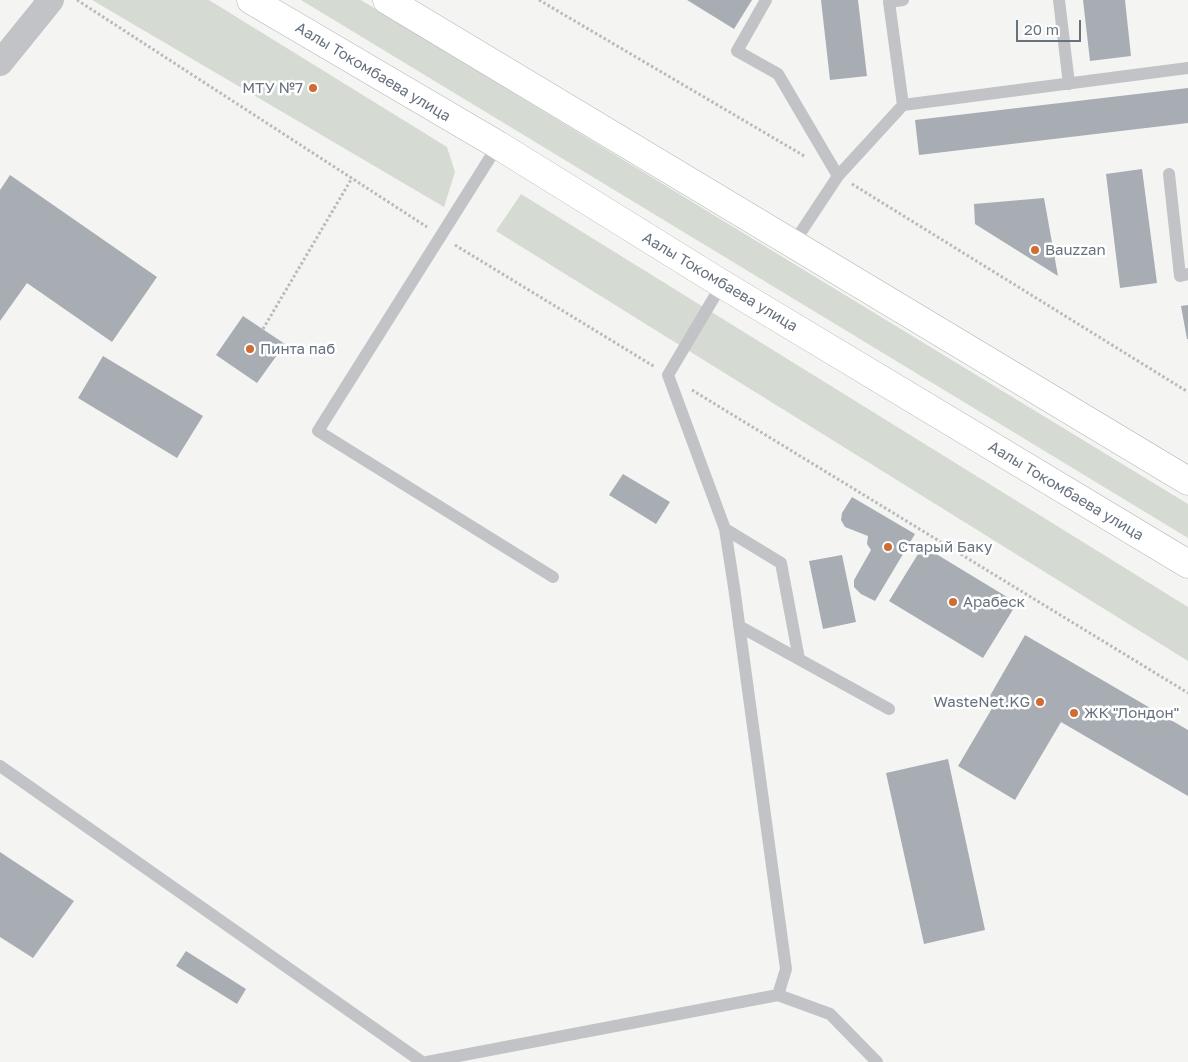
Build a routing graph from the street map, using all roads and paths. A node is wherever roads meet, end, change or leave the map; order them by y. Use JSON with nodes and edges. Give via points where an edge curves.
{"nodes":[{"id":1,"x":51,"y":0,"type":"edge"},
{"id":2,"x":77,"y":0,"type":"edge"},
{"id":3,"x":251,"y":0,"type":"edge"},
{"id":4,"x":387,"y":0,"type":"edge"},
{"id":5,"x":539,"y":0,"type":"edge"},
{"id":6,"x":766,"y":0,"type":"edge"},
{"id":7,"x":903,"y":0,"type":"edge"},
{"id":8,"x":1059,"y":0,"type":"edge"},
{"id":9,"x":0,"y":63,"type":"edge"},
{"id":10,"x":1188,"y":68,"type":"edge"},
{"id":11,"x":1069,"y":84,"type":"junction"},
{"id":12,"x":903,"y":105,"type":"junction"},
{"id":13,"x":498,"y":145,"type":"junction"},
{"id":14,"x":1168,"y":174,"type":"dead end"},
{"id":15,"x":838,"y":176,"type":"junction"},
{"id":16,"x":352,"y":178,"type":"junction"},
{"id":17,"x":441,"y":236,"type":"junction"},
{"id":18,"x":793,"y":244,"type":"junction"},
{"id":19,"x":1188,"y":274,"type":"edge"},
{"id":20,"x":722,"y":284,"type":"junction"},
{"id":21,"x":264,"y":329,"type":"dead end"},
{"id":22,"x":668,"y":375,"type":"junction"},
{"id":23,"x":1188,"y":392,"type":"edge"},
{"id":24,"x":1188,"y":481,"type":"edge"},
{"id":25,"x":724,"y":529,"type":"junction"},
{"id":26,"x":1188,"y":564,"type":"edge"},
{"id":27,"x":553,"y":577,"type":"dead end"},
{"id":28,"x":739,"y":626,"type":"junction"},
{"id":29,"x":799,"y":659,"type":"junction"},
{"id":30,"x":1188,"y":693,"type":"edge"},
{"id":31,"x":889,"y":710,"type":"dead end"},
{"id":32,"x":0,"y":766,"type":"edge"},
{"id":33,"x":778,"y":995,"type":"junction"},
{"id":34,"x":422,"y":1062,"type":"edge"},
{"id":35,"x":427,"y":1062,"type":"edge"},
{"id":36,"x":877,"y":1062,"type":"edge"}],
"edges":[{"from":1,"to":9,"type":"street"},
{"from":2,"to":16,"type":"path"},
{"from":3,"to":13,"type":"main road","name":"Аалы Токомбаева улица"},
{"from":4,"to":18,"type":"main road"},
{"from":5,"to":15,"type":"path"},
{"from":6,"to":15,"type":"lane","via":[[737,51],[778,74]]},
{"from":7,"to":12,"type":"lane","via":[[889,2]]},
{"from":8,"to":11,"type":"lane"},
{"from":10,"to":11,"type":"lane"},
{"from":11,"to":12,"type":"lane"},
{"from":12,"to":15,"type":"lane"},
{"from":13,"to":17,"type":"lane"},
{"from":13,"to":20,"type":"main road","name":"Аалы Токомбаева улица"},
{"from":14,"to":19,"type":"lane","via":[[1180,276]]},
{"from":15,"to":18,"type":"lane"},
{"from":15,"to":23,"type":"path"},
{"from":16,"to":17,"type":"path"},
{"from":16,"to":21,"type":"path"},
{"from":17,"to":22,"type":"path"},
{"from":17,"to":27,"type":"lane","via":[[318,430]]},
{"from":18,"to":24,"type":"main road"},
{"from":20,"to":22,"type":"lane"},
{"from":20,"to":26,"type":"main road","name":"Аалы Токомбаева улица"},
{"from":22,"to":25,"type":"lane"},
{"from":22,"to":30,"type":"path"},
{"from":25,"to":28,"type":"lane"},
{"from":25,"to":29,"type":"lane","via":[[781,564]]},
{"from":28,"to":29,"type":"lane"},
{"from":28,"to":33,"type":"lane","via":[[786,969]]},
{"from":29,"to":31,"type":"lane"},
{"from":32,"to":34,"type":"lane"},
{"from":33,"to":35,"type":"lane"},
{"from":33,"to":36,"type":"lane","via":[[830,1014]]}]}
